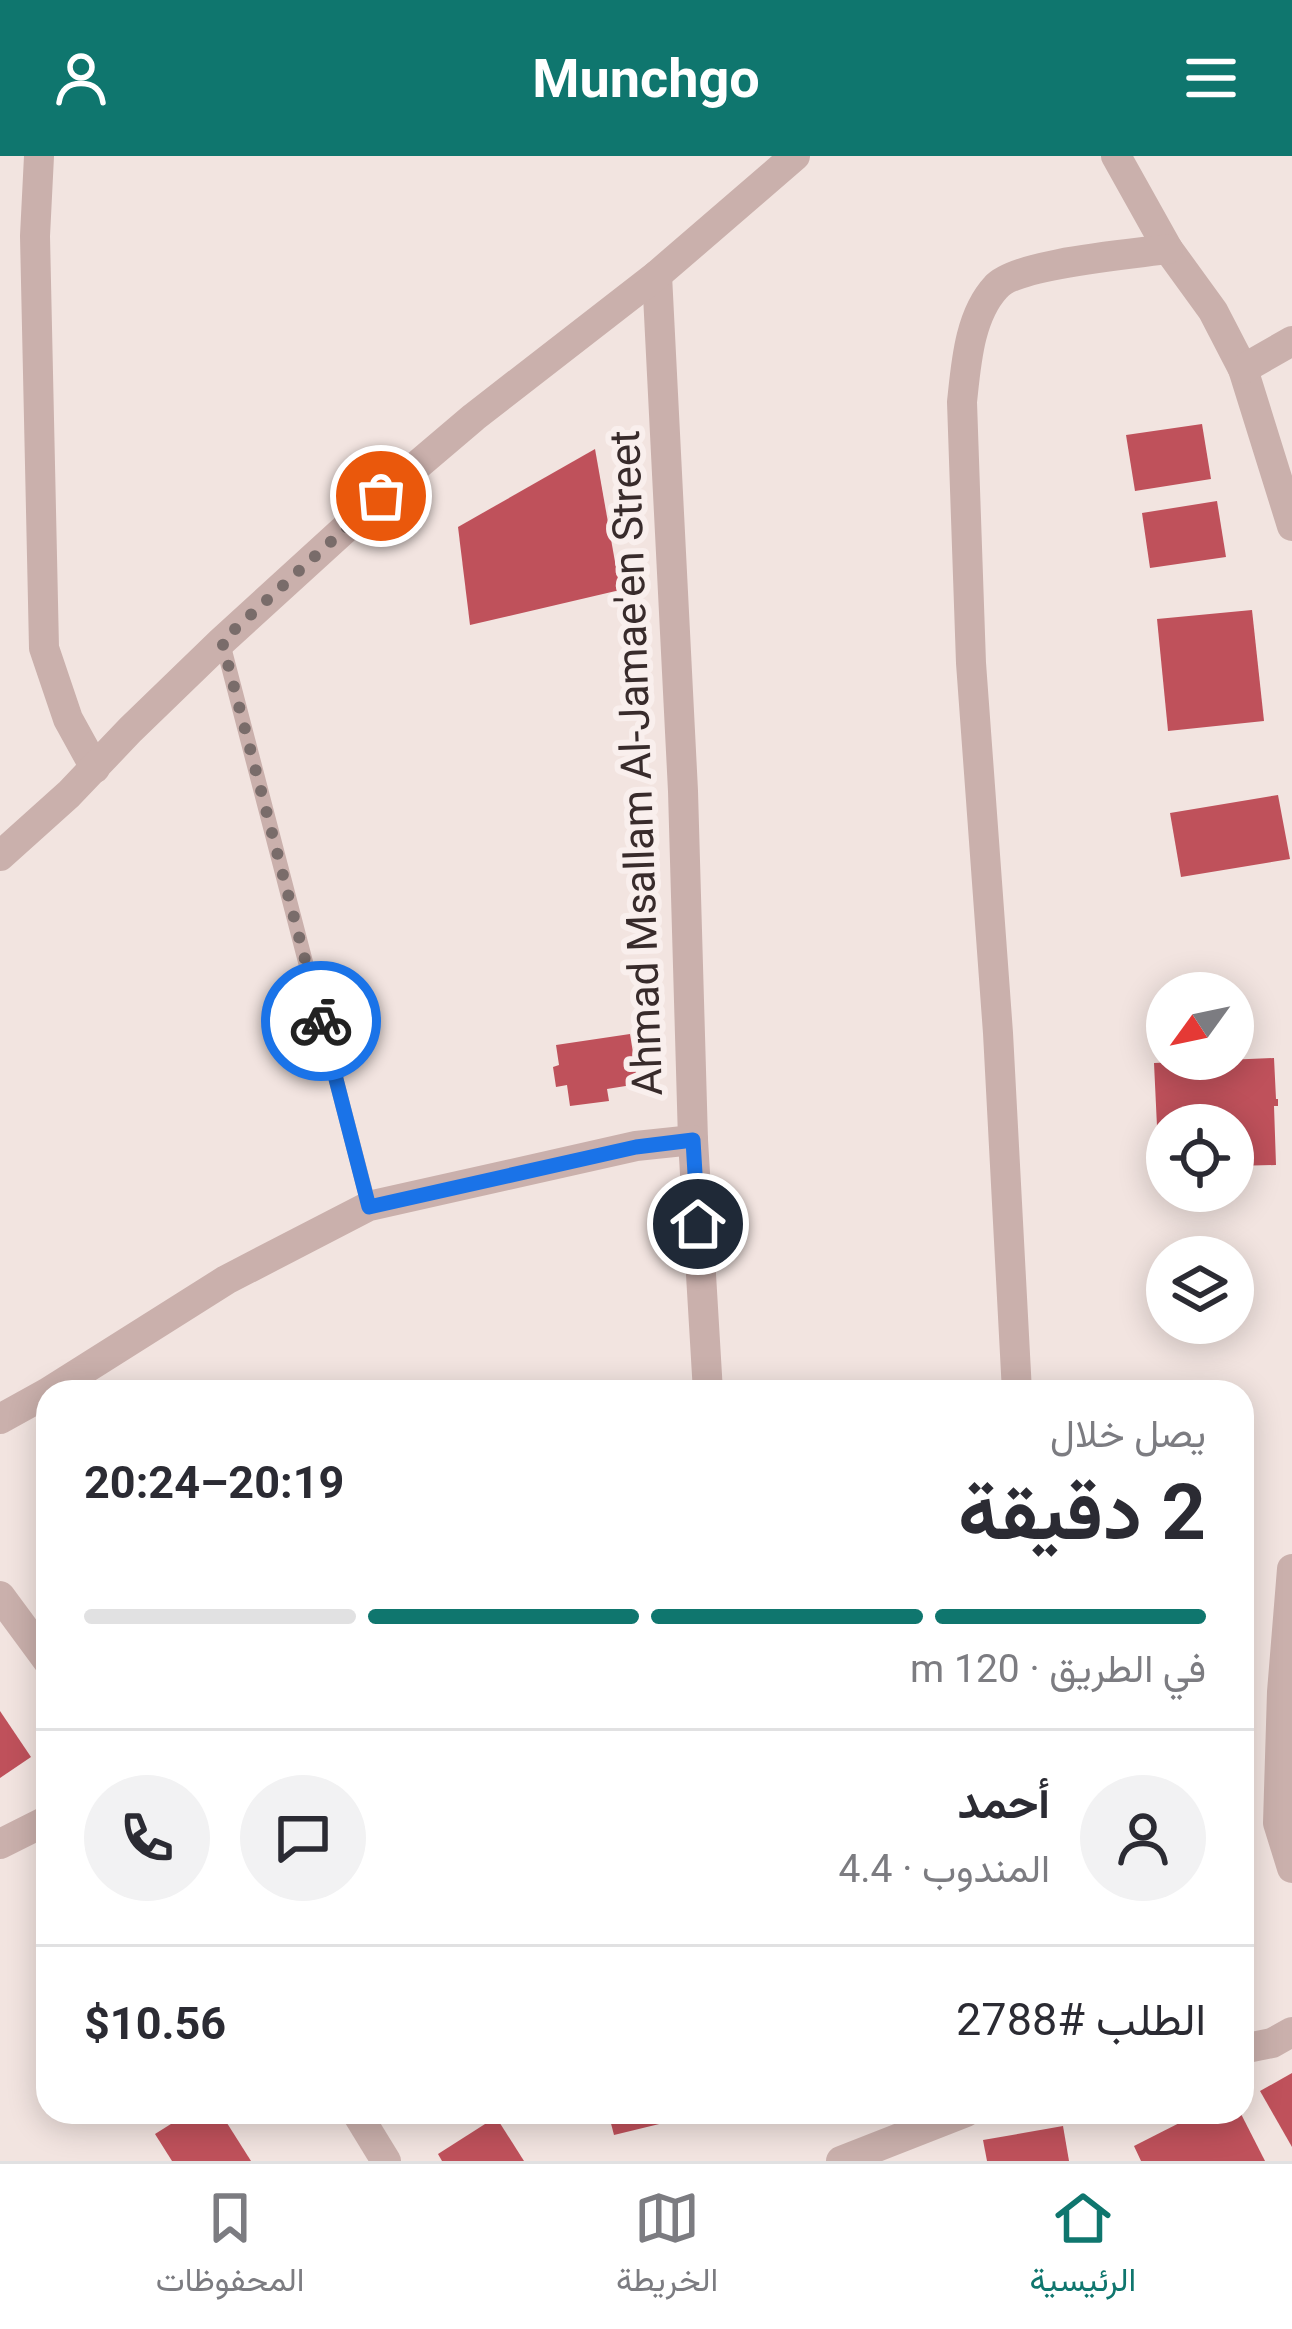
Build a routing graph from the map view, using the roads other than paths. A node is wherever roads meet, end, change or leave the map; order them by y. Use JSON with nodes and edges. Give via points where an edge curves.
{"nodes":[{"id":1,"x":39,"y":156,"type":"edge"},
{"id":2,"x":795,"y":156,"type":"edge"},
{"id":3,"x":1116,"y":156,"type":"edge"},
{"id":4,"x":1168,"y":249,"type":"junction"},
{"id":5,"x":657,"y":275,"type":"junction"},
{"id":6,"x":1292,"y":340,"type":"edge"},
{"id":7,"x":1243,"y":368,"type":"junction"},
{"id":8,"x":1292,"y":526,"type":"edge"},
{"id":9,"x":222,"y":641,"type":"junction"},
{"id":10,"x":95,"y":767,"type":"junction"},
{"id":11,"x":0,"y":856,"type":"edge"},
{"id":12,"x":693,"y":1140,"type":"junction"},
{"id":13,"x":369,"y":1207,"type":"junction"},
{"id":14,"x":68,"y":1380,"type":"edge"},
{"id":15,"x":707,"y":1380,"type":"edge"},
{"id":16,"x":1015,"y":1380,"type":"edge"},
{"id":17,"x":36,"y":1399,"type":"edge"},
{"id":18,"x":0,"y":1419,"type":"edge"},
{"id":19,"x":1292,"y":1569,"type":"edge"},
{"id":20,"x":0,"y":1596,"type":"edge"},
{"id":21,"x":36,"y":1645,"type":"edge"},
{"id":22,"x":36,"y":1826,"type":"edge"},
{"id":23,"x":0,"y":1844,"type":"edge"},
{"id":24,"x":1292,"y":1868,"type":"edge"},
{"id":25,"x":1292,"y":2032,"type":"edge"},
{"id":26,"x":1254,"y":2047,"type":"edge"},
{"id":27,"x":363,"y":2124,"type":"edge"},
{"id":28,"x":936,"y":2124,"type":"edge"},
{"id":29,"x":386,"y":2161,"type":"edge"},
{"id":30,"x":842,"y":2161,"type":"edge"}],
"edges":[{"from":1,"to":10,"type":"street","via":[[44,648]]},
{"from":2,"to":5,"type":"street"},
{"from":3,"to":4,"type":"street"},
{"from":4,"to":7,"type":"street"},
{"from":4,"to":16,"type":"street","via":[[997,284],[967,359],[970,663]]},
{"from":5,"to":9,"type":"street","via":[[475,416]]},
{"from":5,"to":12,"type":"street","name":"Ahmad Msallam Al-Jamae'en Street"},
{"from":6,"to":7,"type":"street"},
{"from":7,"to":8,"type":"street"},
{"from":9,"to":10,"type":"street"},
{"from":9,"to":13,"type":"lane"},
{"from":10,"to":11,"type":"street"},
{"from":12,"to":13,"type":"street"},
{"from":12,"to":15,"type":"street","name":"Ahmad Msallam Al-Jamae'en Street"},
{"from":13,"to":14,"type":"street","via":[[226,1280]]},
{"from":17,"to":18,"type":"street"},
{"from":19,"to":24,"type":"street","via":[[1277,1822]]},
{"from":20,"to":21,"type":"street"},
{"from":22,"to":23,"type":"street"},
{"from":25,"to":26,"type":"street"},
{"from":27,"to":29,"type":"street"},
{"from":28,"to":30,"type":"street"}]}
